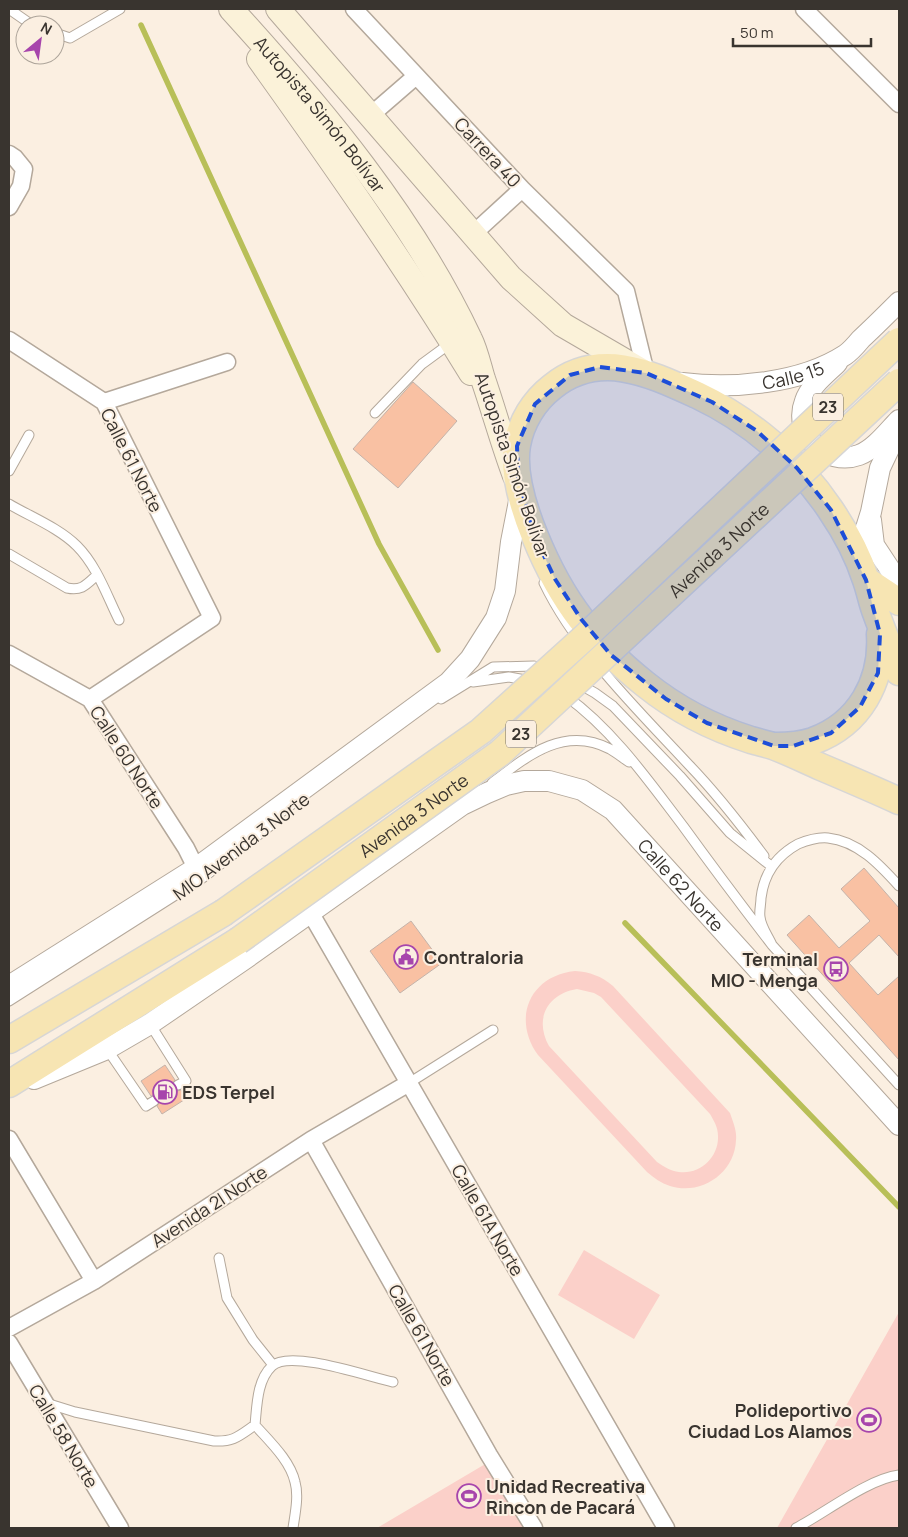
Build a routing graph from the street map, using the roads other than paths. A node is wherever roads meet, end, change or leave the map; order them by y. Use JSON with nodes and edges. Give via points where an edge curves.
{"nodes":[{"id":1,"x":120,"y":9,"type":"edge"},
{"id":2,"x":223,"y":9,"type":"edge"},
{"id":3,"x":231,"y":9,"type":"edge"},
{"id":4,"x":278,"y":9,"type":"edge"},
{"id":5,"x":354,"y":9,"type":"edge"},
{"id":6,"x":804,"y":9,"type":"edge"},
{"id":7,"x":65,"y":37,"type":"edge"},
{"id":8,"x":416,"y":76,"type":"junction"},
{"id":9,"x":899,"y":104,"type":"edge"},
{"id":10,"x":372,"y":115,"type":"junction"},
{"id":11,"x":9,"y":154,"type":"edge"},
{"id":12,"x":522,"y":188,"type":"junction"},
{"id":13,"x":9,"y":207,"type":"edge"},
{"id":14,"x":474,"y":234,"type":"junction"},
{"id":15,"x":899,"y":302,"type":"edge"},
{"id":16,"x":9,"y":340,"type":"edge"},
{"id":17,"x":899,"y":341,"type":"edge"},
{"id":18,"x":452,"y":342,"type":"junction"},
{"id":19,"x":846,"y":355,"type":"junction"},
{"id":20,"x":228,"y":362,"type":"dead end"},
{"id":21,"x":654,"y":377,"type":"junction"},
{"id":22,"x":899,"y":382,"type":"edge"},
{"id":23,"x":104,"y":402,"type":"junction"},
{"id":24,"x":492,"y":407,"type":"junction"},
{"id":25,"x":375,"y":413,"type":"dead end"},
{"id":26,"x":899,"y":420,"type":"edge"},
{"id":27,"x":899,"y":428,"type":"edge"},
{"id":28,"x":29,"y":435,"type":"dead end"},
{"id":29,"x":9,"y":471,"type":"edge"},
{"id":30,"x":757,"y":473,"type":"joint"},
{"id":31,"x":521,"y":492,"type":"junction"},
{"id":32,"x":9,"y":504,"type":"edge"},
{"id":33,"x":871,"y":512,"type":"junction"},
{"id":34,"x":530,"y":549,"type":"dead end"},
{"id":35,"x":9,"y":554,"type":"edge"},
{"id":36,"x":862,"y":568,"type":"junction"},
{"id":37,"x":97,"y":574,"type":"junction"},
{"id":38,"x":541,"y":578,"type":"dead end"},
{"id":39,"x":899,"y":582,"type":"edge"},
{"id":40,"x":899,"y":602,"type":"edge"},
{"id":41,"x":876,"y":615,"type":"junction"},
{"id":42,"x":119,"y":620,"type":"dead end"},
{"id":43,"x":9,"y":654,"type":"edge"},
{"id":44,"x":899,"y":672,"type":"edge"},
{"id":45,"x":467,"y":683,"type":"junction"},
{"id":46,"x":90,"y":699,"type":"junction"},
{"id":47,"x":774,"y":746,"type":"junction"},
{"id":48,"x":636,"y":767,"type":"junction"},
{"id":49,"x":896,"y":802,"type":"edge"},
{"id":50,"x":462,"y":805,"type":"junction"},
{"id":51,"x":771,"y":866,"type":"junction"},
{"id":52,"x":196,"y":868,"type":"junction"},
{"id":53,"x":899,"y":886,"type":"edge"},
{"id":54,"x":310,"y":912,"type":"junction"},
{"id":55,"x":772,"y":945,"type":"junction"},
{"id":56,"x":9,"y":986,"type":"edge"},
{"id":57,"x":9,"y":1000,"type":"edge"},
{"id":58,"x":150,"y":1024,"type":"junction"},
{"id":59,"x":493,"y":1030,"type":"dead end"},
{"id":60,"x":9,"y":1040,"type":"edge"},
{"id":61,"x":107,"y":1049,"type":"junction"},
{"id":62,"x":9,"y":1084,"type":"edge"},
{"id":63,"x":409,"y":1084,"type":"junction"},
{"id":64,"x":178,"y":1085,"type":"dead end"},
{"id":65,"x":899,"y":1085,"type":"edge"},
{"id":66,"x":9,"y":1089,"type":"edge"},
{"id":67,"x":154,"y":1101,"type":"dead end"},
{"id":68,"x":899,"y":1125,"type":"edge"},
{"id":69,"x":9,"y":1139,"type":"edge"},
{"id":70,"x":311,"y":1140,"type":"junction"},
{"id":71,"x":219,"y":1258,"type":"dead end"},
{"id":72,"x":94,"y":1281,"type":"junction"},
{"id":73,"x":9,"y":1328,"type":"edge"},
{"id":74,"x":9,"y":1343,"type":"edge"},
{"id":75,"x":273,"y":1365,"type":"junction"},
{"id":76,"x":393,"y":1382,"type":"dead end"},
{"id":77,"x":45,"y":1403,"type":"junction"},
{"id":78,"x":255,"y":1425,"type":"junction"},
{"id":79,"x":899,"y":1475,"type":"edge"},
{"id":80,"x":120,"y":1528,"type":"edge"},
{"id":81,"x":293,"y":1528,"type":"edge"},
{"id":82,"x":534,"y":1528,"type":"edge"},
{"id":83,"x":666,"y":1528,"type":"edge"},
{"id":84,"x":796,"y":1528,"type":"edge"}],
"edges":[{"from":1,"to":7,"type":"lane","via":[[70,38]]},
{"from":2,"to":18,"type":"main road","via":[[408,273]]},
{"from":3,"to":24,"type":"main road","name":"Autopista Simón Bolívar","via":[[328,120],[412,238],[471,341]]},
{"from":4,"to":10,"type":"main road","name":"Autopista Simón Bolívar"},
{"from":5,"to":8,"type":"street","name":"Carrera 40"},
{"from":6,"to":9,"type":"street"},
{"from":8,"to":10,"type":"street"},
{"from":8,"to":12,"type":"street","name":"Carrera 40"},
{"from":10,"to":14,"type":"main road","name":"Autopista Simón Bolívar"},
{"from":11,"to":13,"type":"street","via":[[24,169],[21,186]]},
{"from":12,"to":14,"type":"street"},
{"from":12,"to":21,"type":"street","name":"Carrera 40","via":[[626,291]]},
{"from":14,"to":21,"type":"main road","name":"Autopista Simón Bolívar","via":[[511,278],[563,325]]},
{"from":15,"to":19,"type":"street","name":"Calle 15"},
{"from":16,"to":23,"type":"street","name":"Calle 61 Norte"},
{"from":17,"to":30,"type":"main road","name":"Calle 15","number":"23","bridge":true},
{"from":18,"to":24,"type":"main road"},
{"from":18,"to":25,"type":"lane","via":[[422,364]]},
{"from":19,"to":21,"type":"street","name":"Calle 15","via":[[802,373],[756,384],[709,386]]},
{"from":19,"to":26,"type":"street","via":[[812,388],[805,401],[802,414],[810,440],[832,456],[860,455]]},
{"from":20,"to":23,"type":"street"},
{"from":21,"to":31,"type":"main road","via":[[631,369],[600,367],[570,375],[545,392],[527,417],[517,446]]},
{"from":21,"to":36,"type":"main road","name":"Autopista Simón Bolívar","via":[[720,407],[778,449],[815,488],[840,525]]},
{"from":22,"to":62,"type":"main road","name":"Avenida 3 Norte","number":"23","bridge":true,"via":[[500,753],[238,941]]},
{"from":23,"to":46,"type":"street","name":"Calle 61 Norte","via":[[212,618]]},
{"from":24,"to":31,"type":"main road","name":"Autopista Simón Bolívar"},
{"from":27,"to":33,"type":"street","via":[[880,468]]},
{"from":28,"to":29,"type":"lane"},
{"from":30,"to":60,"type":"main road","name":"Avenida 3 Norte","number":"23","bridge":true,"via":[[482,732],[223,914]]},
{"from":31,"to":34,"type":"lane"},
{"from":31,"to":47,"type":"main road","name":"Autopista Simón Bolívar","via":[[535,536],[555,579],[581,619],[612,654],[647,686],[686,712],[729,732]]},
{"from":31,"to":52,"type":"street","via":[[505,591],[496,618],[470,660],[424,702]]},
{"from":32,"to":37,"type":"lane","via":[[77,546]]},
{"from":33,"to":36,"type":"street"},
{"from":33,"to":39,"type":"street","via":[[874,545]]},
{"from":35,"to":37,"type":"lane","via":[[67,588],[77,590]]},
{"from":36,"to":40,"type":"main road"},
{"from":36,"to":41,"type":"main road","name":"Autopista Simón Bolívar"},
{"from":37,"to":42,"type":"lane"},
{"from":38,"to":51,"type":"lane","via":[[565,621],[589,653],[637,710],[691,766]]},
{"from":41,"to":44,"type":"main road","name":"Autopista Simón Bolívar"},
{"from":41,"to":47,"type":"main road","via":[[880,634],[878,673],[860,707],[846,722],[813,741]]},
{"from":43,"to":46,"type":"street","name":"Calle 60 Norte"},
{"from":45,"to":48,"type":"lane","via":[[509,677],[551,689],[569,698],[595,720]]},
{"from":45,"to":51,"type":"lane","name":"MIO Avenida 3 Norte","via":[[493,667],[534,666],[556,671],[596,693],[613,706],[674,769],[730,834]]},
{"from":45,"to":57,"type":"lane","name":"MIO Avenida 3 Norte","via":[[376,743],[204,877]]},
{"from":46,"to":52,"type":"street","name":"Calle 60 Norte"},
{"from":47,"to":49,"type":"main road","name":"Autopista Simón Bolívar"},
{"from":48,"to":50,"type":"lane","via":[[609,749],[577,740],[564,741],[534,752]]},
{"from":48,"to":55,"type":"lane"},
{"from":50,"to":54,"type":"street","name":"Avenida 3 Norte"},
{"from":50,"to":68,"type":"street","name":"Calle 62 Norte","via":[[506,785],[524,781],[570,786],[602,801],[623,820]]},
{"from":51,"to":53,"type":"lane","via":[[780,856],[809,839],[828,838],[854,846]]},
{"from":51,"to":55,"type":"lane","via":[[762,890],[760,917]]},
{"from":52,"to":56,"type":"street"},
{"from":54,"to":58,"type":"street","name":"Avenida 3 Norte"},
{"from":54,"to":63,"type":"street","name":"Calle 61A Norte"},
{"from":55,"to":65,"type":"lane"},
{"from":58,"to":61,"type":"street","name":"Avenida 3 Norte"},
{"from":58,"to":64,"type":"lane","via":[[186,1081]]},
{"from":59,"to":63,"type":"lane"},
{"from":61,"to":66,"type":"street","name":"Avenida 3 Norte"},
{"from":61,"to":67,"type":"lane","via":[[146,1106]]},
{"from":63,"to":70,"type":"street","name":"Avenida 2I Norte"},
{"from":63,"to":83,"type":"street","name":"Calle 61A Norte"},
{"from":69,"to":72,"type":"street"},
{"from":70,"to":72,"type":"street","name":"Avenida 2I Norte"},
{"from":70,"to":82,"type":"street","name":"Calle 61 Norte","via":[[489,1455]]},
{"from":71,"to":75,"type":"lane","via":[[227,1298]]},
{"from":72,"to":73,"type":"street","name":"Avenida 2I Norte"},
{"from":74,"to":77,"type":"street","name":"Calle 58 Norte"},
{"from":75,"to":76,"type":"lane","via":[[284,1360],[304,1360]]},
{"from":75,"to":78,"type":"lane","via":[[258,1394]]},
{"from":77,"to":78,"type":"lane","via":[[214,1441],[238,1437]]},
{"from":77,"to":80,"type":"street","name":"Calle 58 Norte"},
{"from":78,"to":81,"type":"lane","via":[[287,1463],[296,1482]]},
{"from":79,"to":84,"type":"lane","via":[[862,1490]]}]}
